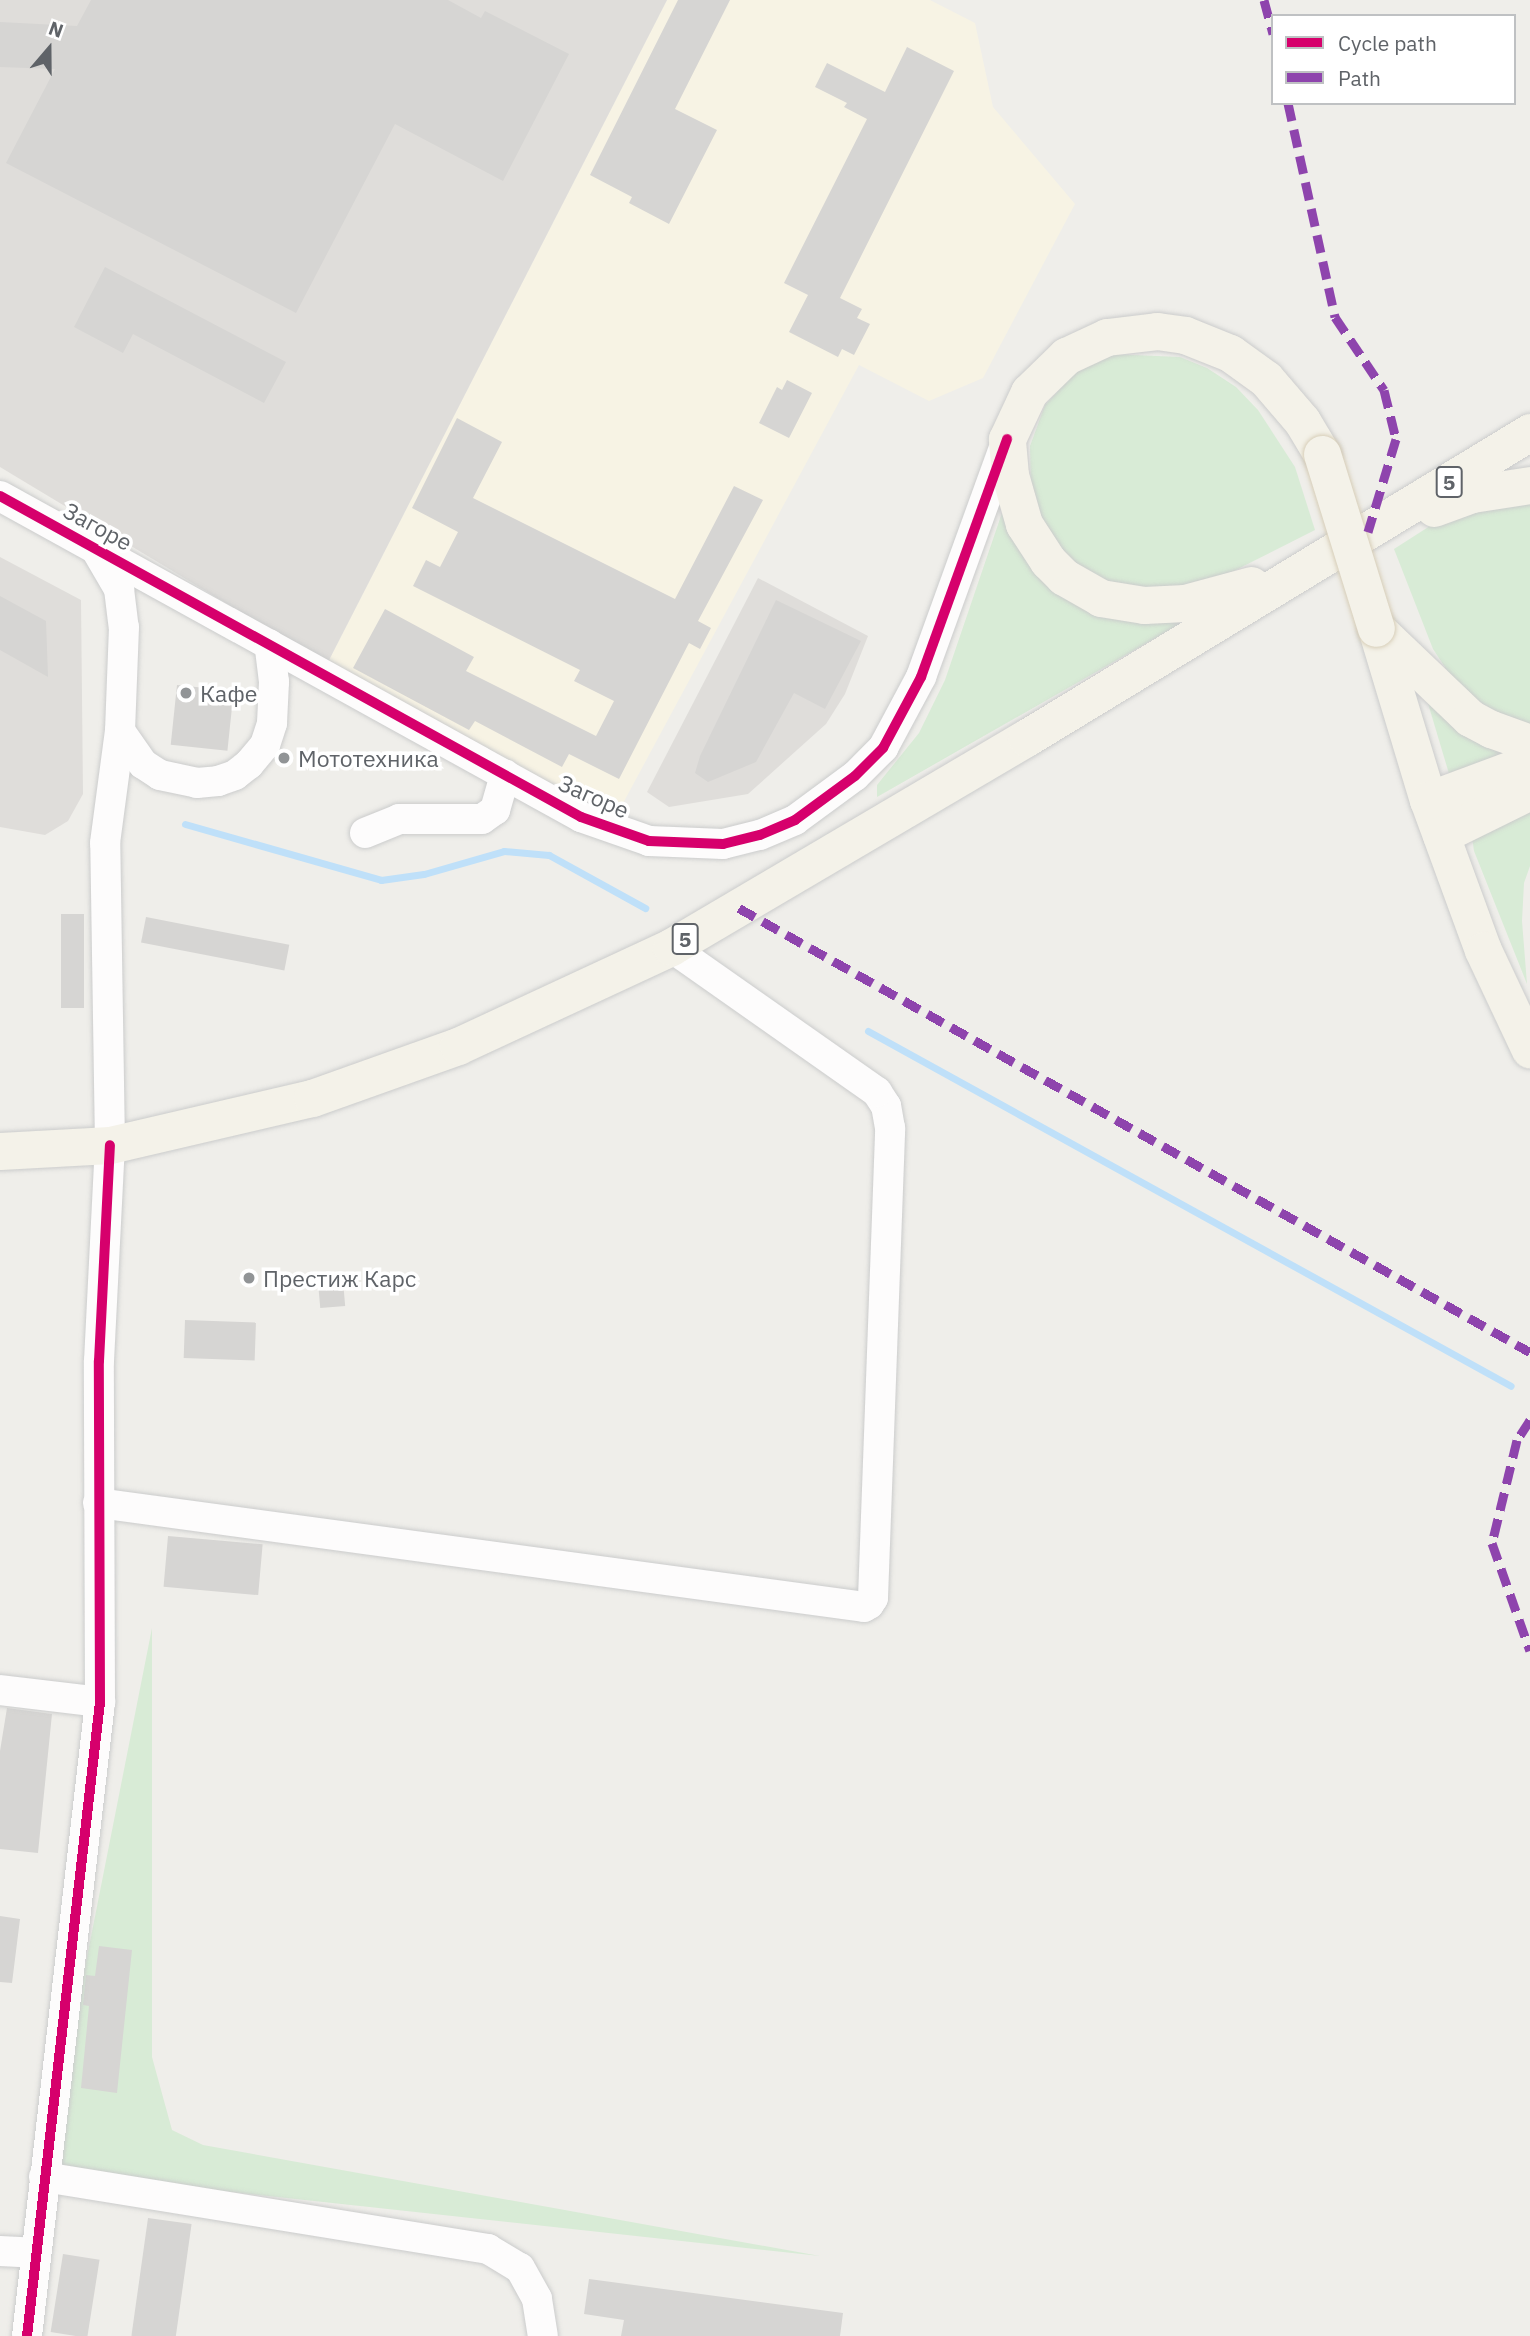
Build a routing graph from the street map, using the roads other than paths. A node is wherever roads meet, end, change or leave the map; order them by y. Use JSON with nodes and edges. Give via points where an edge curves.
{"nodes":[{"id":1,"x":1530,"y":432,"type":"edge"},
{"id":2,"x":1007,"y":439,"type":"junction"},
{"id":3,"x":1530,"y":485,"type":"edge"},
{"id":4,"x":0,"y":495,"type":"edge"},
{"id":5,"x":1368,"y":532,"type":"junction"},
{"id":6,"x":95,"y":548,"type":"junction"},
{"id":7,"x":1305,"y":567,"type":"junction"},
{"id":8,"x":1376,"y":628,"type":"junction"},
{"id":9,"x":269,"y":644,"type":"junction"},
{"id":10,"x":120,"y":731,"type":"junction"},
{"id":11,"x":1530,"y":743,"type":"edge"},
{"id":12,"x":1530,"y":762,"type":"edge"},
{"id":13,"x":505,"y":774,"type":"junction"},
{"id":14,"x":1530,"y":792,"type":"edge"},
{"id":15,"x":1427,"y":800,"type":"junction"},
{"id":16,"x":365,"y":833,"type":"dead end"},
{"id":17,"x":1441,"y":835,"type":"junction"},
{"id":18,"x":671,"y":947,"type":"junction"},
{"id":19,"x":1530,"y":1050,"type":"edge"},
{"id":20,"x":110,"y":1145,"type":"junction"},
{"id":21,"x":0,"y":1151,"type":"edge"},
{"id":22,"x":98,"y":1503,"type":"junction"},
{"id":23,"x":0,"y":1690,"type":"edge"},
{"id":24,"x":100,"y":1702,"type":"junction"},
{"id":25,"x":44,"y":2177,"type":"junction"},
{"id":26,"x":0,"y":2251,"type":"edge"},
{"id":27,"x":35,"y":2253,"type":"junction"},
{"id":28,"x":27,"y":2336,"type":"edge"},
{"id":29,"x":543,"y":2336,"type":"edge"}],
"edges":[{"from":1,"to":5,"type":"main road","number":"5"},
{"from":2,"to":7,"type":"main road","via":[[1015,499],[1035,544],[1064,577],[1101,598],[1144,605],[1185,603]]},
{"from":2,"to":8,"type":"main road","bridge":true,"via":[[1029,392],[1066,356],[1107,337],[1157,331],[1207,343],[1249,366],[1286,401],[1322,454]]},
{"from":2,"to":13,"type":"street","name":"Загоре","via":[[921,677],[902,716],[883,748],[825,800],[760,835],[723,844],[683,844],[613,831]]},
{"from":3,"to":5,"type":"main road","via":[[1472,494]]},
{"from":4,"to":6,"type":"street","name":"Загоре"},
{"from":5,"to":7,"type":"main road","number":"5"},
{"from":6,"to":9,"type":"street","name":"Загоре"},
{"from":6,"to":10,"type":"street","via":[[119,589],[124,627]]},
{"from":7,"to":18,"type":"main road","number":"5"},
{"from":8,"to":11,"type":"main road","via":[[1470,718]]},
{"from":8,"to":15,"type":"main road"},
{"from":9,"to":10,"type":"street","via":[[274,682],[272,723],[265,745],[235,775],[197,783],[160,775],[143,764]]},
{"from":9,"to":13,"type":"street","name":"Загоре"},
{"from":10,"to":20,"type":"street","via":[[105,843]]},
{"from":12,"to":15,"type":"main road"},
{"from":13,"to":16,"type":"street","via":[[495,810],[482,819],[399,819]]},
{"from":14,"to":17,"type":"main road"},
{"from":15,"to":17,"type":"main road"},
{"from":17,"to":19,"type":"main road","via":[[1483,950]]},
{"from":18,"to":20,"type":"main road","number":"5","via":[[458,1046],[312,1098]]},
{"from":18,"to":22,"type":"street","via":[[877,1092],[886,1106],[890,1128],[873,1598],[869,1604],[850,1606]]},
{"from":20,"to":21,"type":"main road","number":"5"},
{"from":20,"to":22,"type":"street","via":[[99,1360]]},
{"from":22,"to":24,"type":"street"},
{"from":23,"to":24,"type":"street"},
{"from":24,"to":25,"type":"street"},
{"from":25,"to":27,"type":"street"},
{"from":25,"to":29,"type":"street","via":[[488,2249],[520,2268],[537,2299]]},
{"from":26,"to":27,"type":"street"},
{"from":27,"to":28,"type":"street"}]}
